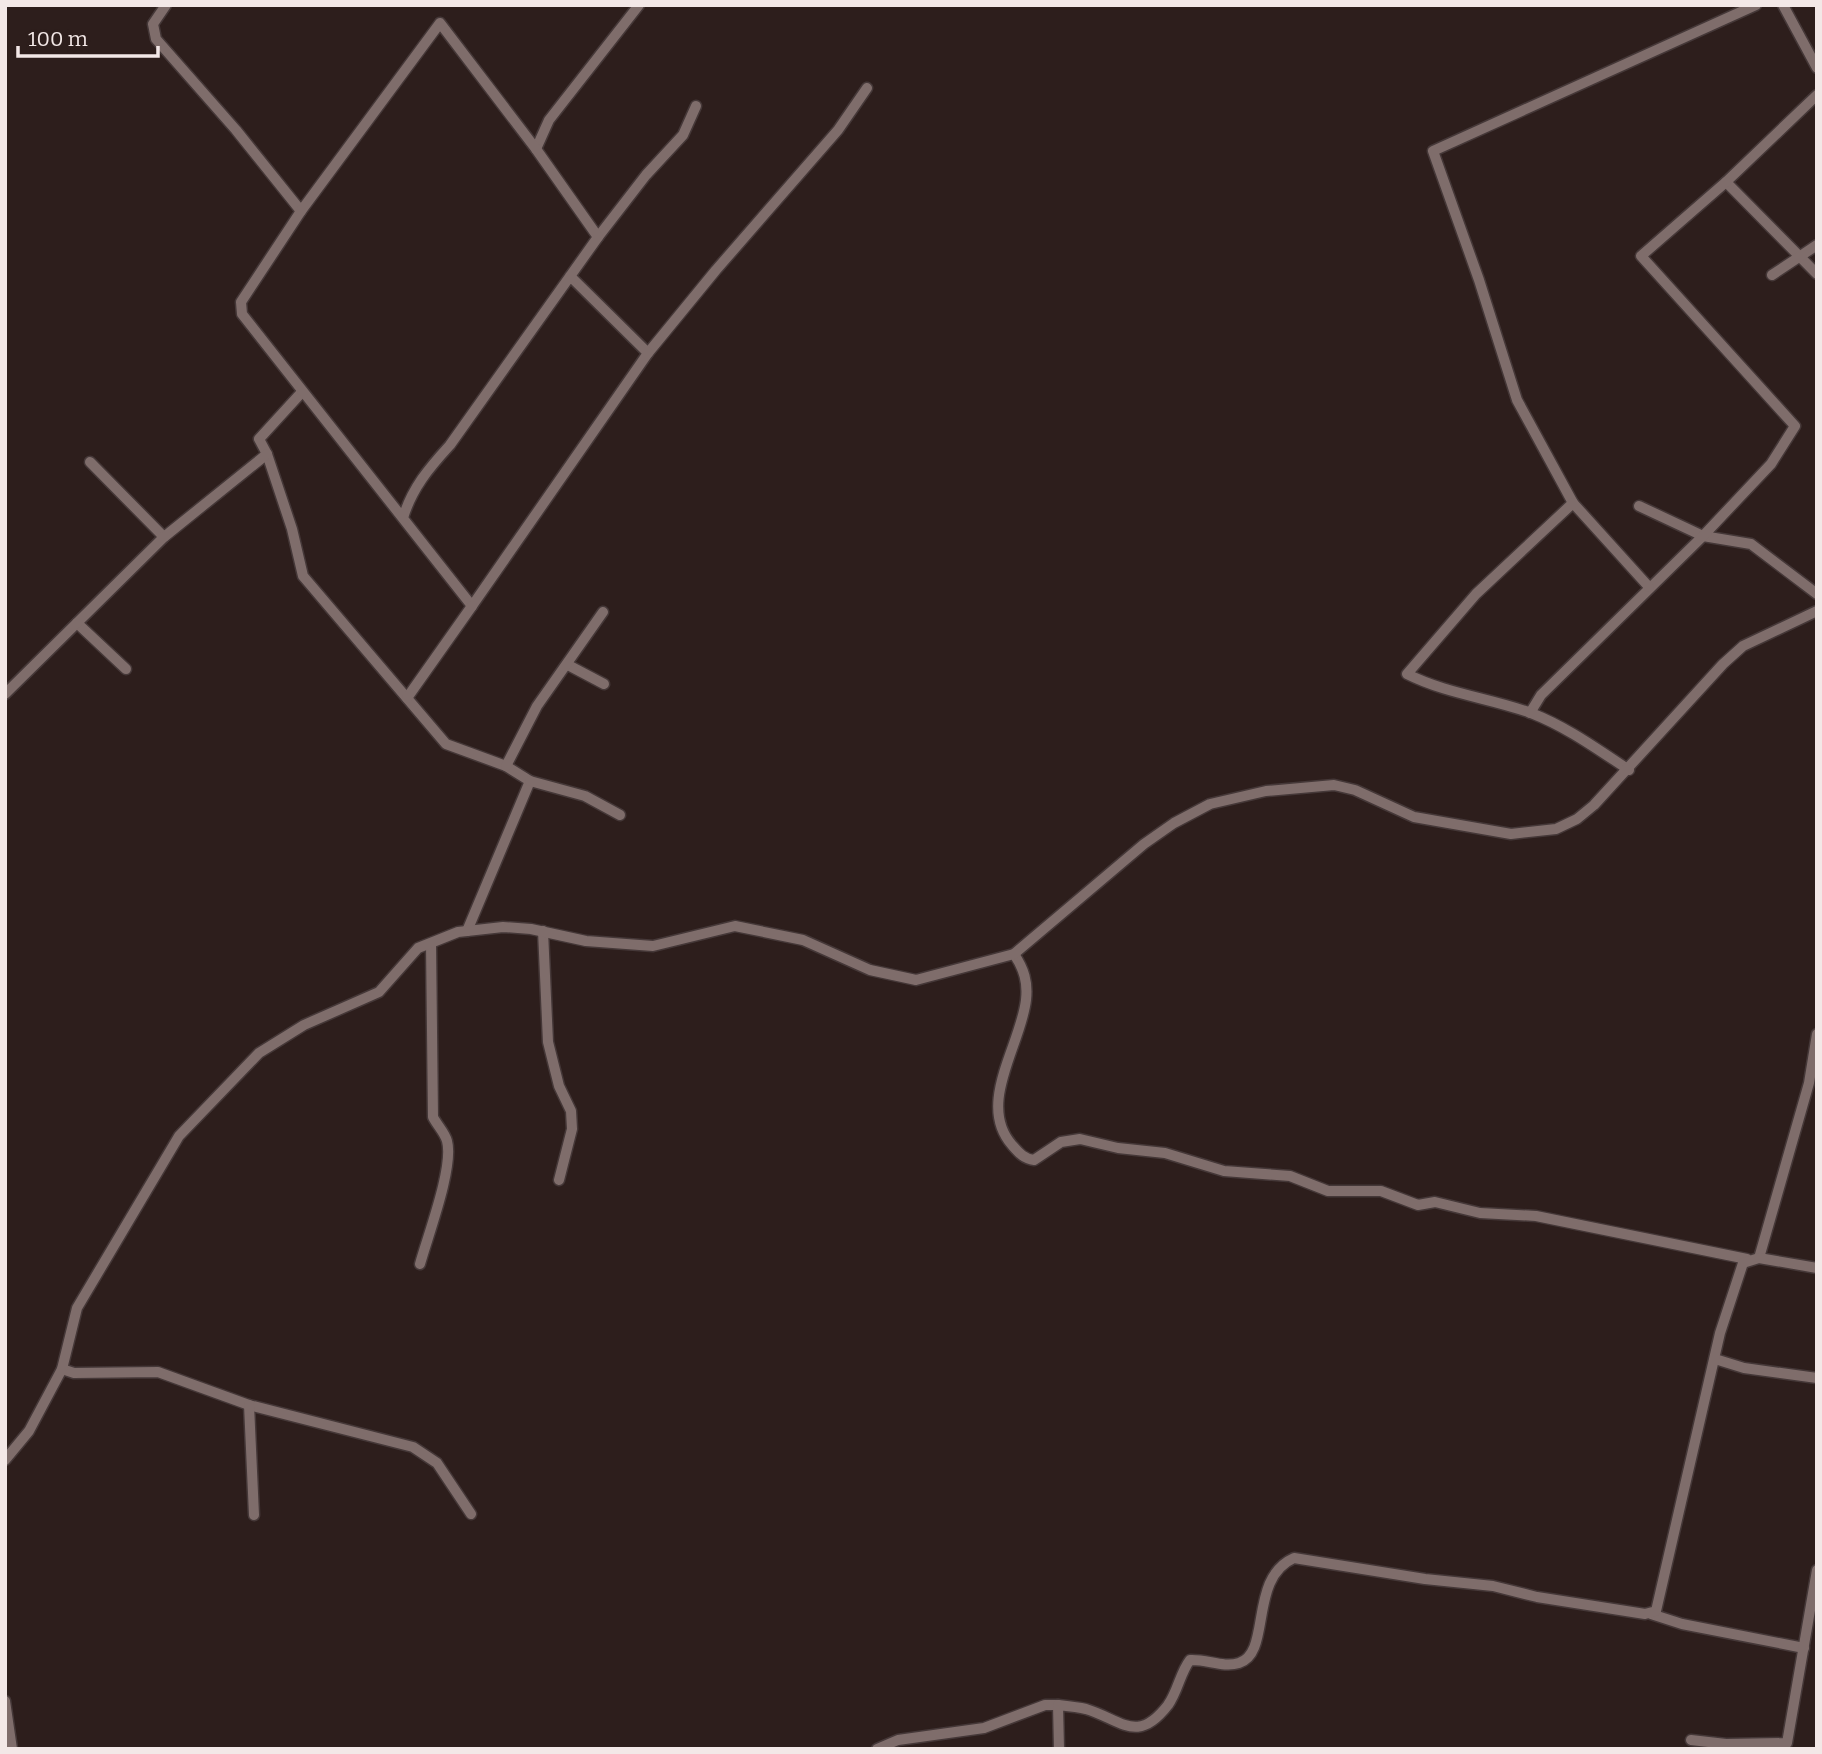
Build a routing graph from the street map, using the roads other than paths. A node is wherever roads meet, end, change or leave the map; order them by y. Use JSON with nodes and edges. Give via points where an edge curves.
{"nodes":[{"id":1,"x":166,"y":5,"type":"edge"},
{"id":2,"x":639,"y":5,"type":"edge"},
{"id":3,"x":1756,"y":5,"type":"edge"},
{"id":4,"x":1783,"y":5,"type":"edge"},
{"id":5,"x":1817,"y":68,"type":"edge"},
{"id":6,"x":867,"y":88,"type":"dead end"},
{"id":7,"x":1817,"y":95,"type":"edge"},
{"id":8,"x":696,"y":106,"type":"dead end"},
{"id":9,"x":536,"y":149,"type":"junction"},
{"id":10,"x":1726,"y":182,"type":"junction"},
{"id":11,"x":301,"y":211,"type":"junction"},
{"id":12,"x":598,"y":237,"type":"junction"},
{"id":13,"x":1817,"y":245,"type":"edge"},
{"id":14,"x":1802,"y":257,"type":"junction"},
{"id":15,"x":1817,"y":274,"type":"edge"},
{"id":16,"x":1772,"y":275,"type":"dead end"},
{"id":17,"x":570,"y":276,"type":"junction"},
{"id":18,"x":648,"y":353,"type":"junction"},
{"id":19,"x":302,"y":393,"type":"junction"},
{"id":20,"x":267,"y":454,"type":"junction"},
{"id":21,"x":90,"y":462,"type":"dead end"},
{"id":22,"x":1573,"y":503,"type":"junction"},
{"id":23,"x":1639,"y":506,"type":"dead end"},
{"id":24,"x":403,"y":518,"type":"junction"},
{"id":25,"x":1703,"y":536,"type":"junction"},
{"id":26,"x":164,"y":537,"type":"junction"},
{"id":27,"x":1648,"y":587,"type":"junction"},
{"id":28,"x":1817,"y":594,"type":"edge"},
{"id":29,"x":472,"y":606,"type":"junction"},
{"id":30,"x":1817,"y":611,"type":"edge"},
{"id":31,"x":603,"y":612,"type":"dead end"},
{"id":32,"x":77,"y":623,"type":"junction"},
{"id":33,"x":568,"y":665,"type":"junction"},
{"id":34,"x":126,"y":669,"type":"dead end"},
{"id":35,"x":604,"y":684,"type":"dead end"},
{"id":36,"x":5,"y":694,"type":"edge"},
{"id":37,"x":407,"y":698,"type":"junction"},
{"id":38,"x":1530,"y":713,"type":"junction"},
{"id":39,"x":506,"y":766,"type":"junction"},
{"id":40,"x":1629,"y":770,"type":"junction"},
{"id":41,"x":530,"y":781,"type":"junction"},
{"id":42,"x":620,"y":815,"type":"dead end"},
{"id":43,"x":467,"y":931,"type":"junction"},
{"id":44,"x":543,"y":931,"type":"junction"},
{"id":45,"x":432,"y":944,"type":"junction"},
{"id":46,"x":1014,"y":954,"type":"junction"},
{"id":47,"x":1817,"y":1034,"type":"edge"},
{"id":48,"x":559,"y":1180,"type":"dead end"},
{"id":49,"x":1753,"y":1259,"type":"junction"},
{"id":50,"x":420,"y":1264,"type":"dead end"},
{"id":51,"x":1817,"y":1268,"type":"edge"},
{"id":52,"x":1715,"y":1359,"type":"junction"},
{"id":53,"x":62,"y":1369,"type":"junction"},
{"id":54,"x":1817,"y":1378,"type":"edge"},
{"id":55,"x":249,"y":1405,"type":"junction"},
{"id":56,"x":5,"y":1460,"type":"edge"},
{"id":57,"x":471,"y":1514,"type":"dead end"},
{"id":58,"x":254,"y":1516,"type":"dead end"},
{"id":59,"x":1817,"y":1570,"type":"edge"},
{"id":60,"x":1651,"y":1614,"type":"junction"},
{"id":61,"x":1804,"y":1648,"type":"junction"},
{"id":62,"x":5,"y":1701,"type":"edge"},
{"id":63,"x":1058,"y":1705,"type":"junction"},
{"id":64,"x":1691,"y":1740,"type":"dead end"},
{"id":65,"x":12,"y":1749,"type":"edge"},
{"id":66,"x":877,"y":1749,"type":"edge"},
{"id":67,"x":1059,"y":1749,"type":"edge"}],
"edges":[{"from":1,"to":11,"type":"street","via":[[153,24],[156,39]]},
{"from":2,"to":9,"type":"street","via":[[549,120]]},
{"from":3,"to":22,"type":"street","via":[[1433,151],[1517,400]]},
{"from":4,"to":5,"type":"street"},
{"from":6,"to":18,"type":"street","via":[[838,130]]},
{"from":7,"to":10,"type":"street"},
{"from":8,"to":12,"type":"street","via":[[683,135]]},
{"from":9,"to":11,"type":"street","via":[[440,23]]},
{"from":9,"to":12,"type":"street"},
{"from":10,"to":14,"type":"street"},
{"from":10,"to":25,"type":"street","via":[[1641,256],[1795,426],[1771,464]]},
{"from":11,"to":19,"type":"street","via":[[241,302],[242,314]]},
{"from":12,"to":17,"type":"street"},
{"from":13,"to":14,"type":"street"},
{"from":14,"to":15,"type":"street"},
{"from":14,"to":16,"type":"street"},
{"from":17,"to":18,"type":"street"},
{"from":17,"to":24,"type":"street","via":[[450,446],[424,474]]},
{"from":18,"to":29,"type":"street"},
{"from":19,"to":20,"type":"street","via":[[259,439]]},
{"from":19,"to":24,"type":"street"},
{"from":20,"to":26,"type":"street"},
{"from":20,"to":37,"type":"street","via":[[303,576]]},
{"from":21,"to":26,"type":"street"},
{"from":22,"to":27,"type":"street"},
{"from":22,"to":38,"type":"street","via":[[1476,594],[1408,674],[1433,687]]},
{"from":23,"to":25,"type":"street"},
{"from":24,"to":29,"type":"street"},
{"from":25,"to":27,"type":"street"},
{"from":25,"to":28,"type":"street","via":[[1751,544]]},
{"from":26,"to":32,"type":"street"},
{"from":27,"to":38,"type":"street","via":[[1541,695]]},
{"from":29,"to":37,"type":"street"},
{"from":30,"to":40,"type":"street","via":[[1743,646]]},
{"from":31,"to":33,"type":"street"},
{"from":32,"to":34,"type":"street"},
{"from":32,"to":36,"type":"street"},
{"from":33,"to":35,"type":"street"},
{"from":33,"to":39,"type":"street","via":[[537,706]]},
{"from":37,"to":39,"type":"street","via":[[446,744]]},
{"from":38,"to":40,"type":"street","via":[[1577,735]]},
{"from":39,"to":41,"type":"street"},
{"from":40,"to":46,"type":"street","via":[[1577,819],[1556,829],[1511,834],[1414,817],[1334,785],[1266,791],[1210,804],[1144,844]]},
{"from":41,"to":42,"type":"street","via":[[585,796]]},
{"from":41,"to":43,"type":"street"},
{"from":43,"to":44,"type":"street","via":[[503,927]]},
{"from":43,"to":45,"type":"street"},
{"from":44,"to":46,"type":"street","via":[[586,941],[653,946],[735,926],[754,928],[803,940],[870,970],[916,980]]},
{"from":44,"to":48,"type":"street","via":[[548,1042],[571,1111],[572,1129]]},
{"from":45,"to":50,"type":"street","via":[[433,1118],[447,1140],[448,1162]]},
{"from":45,"to":53,"type":"street","via":[[418,948],[379,992],[304,1025],[259,1053],[179,1136],[77,1308]]},
{"from":46,"to":49,"type":"street","via":[[1024,968],[1026,1001],[1002,1082],[998,1114],[1002,1133],[1026,1158],[1034,1160],[1060,1142],[1080,1139],[1172,1155],[1224,1171],[1290,1176],[1328,1191],[1381,1191],[1418,1205],[1435,1202],[1480,1213],[1536,1216]]},
{"from":47,"to":49,"type":"street","via":[[1809,1083]]},
{"from":49,"to":51,"type":"street"},
{"from":49,"to":52,"type":"street","via":[[1743,1263]]},
{"from":52,"to":54,"type":"street","via":[[1744,1368]]},
{"from":52,"to":60,"type":"street","via":[[1659,1606]]},
{"from":53,"to":55,"type":"street","via":[[74,1373],[158,1372]]},
{"from":53,"to":56,"type":"street","via":[[29,1431]]},
{"from":55,"to":57,"type":"street","via":[[413,1447],[437,1463]]},
{"from":55,"to":58,"type":"street"},
{"from":59,"to":61,"type":"street"},
{"from":60,"to":61,"type":"street"},
{"from":60,"to":63,"type":"street","via":[[1294,1558],[1268,1583],[1253,1650],[1244,1662],[1190,1660],[1170,1702],[1154,1720],[1134,1728],[1085,1709]]},
{"from":61,"to":64,"type":"street","via":[[1787,1743]]},
{"from":62,"to":65,"type":"street"},
{"from":63,"to":66,"type":"street","via":[[1045,1705],[962,1734],[898,1740]]},
{"from":63,"to":67,"type":"street"}]}
